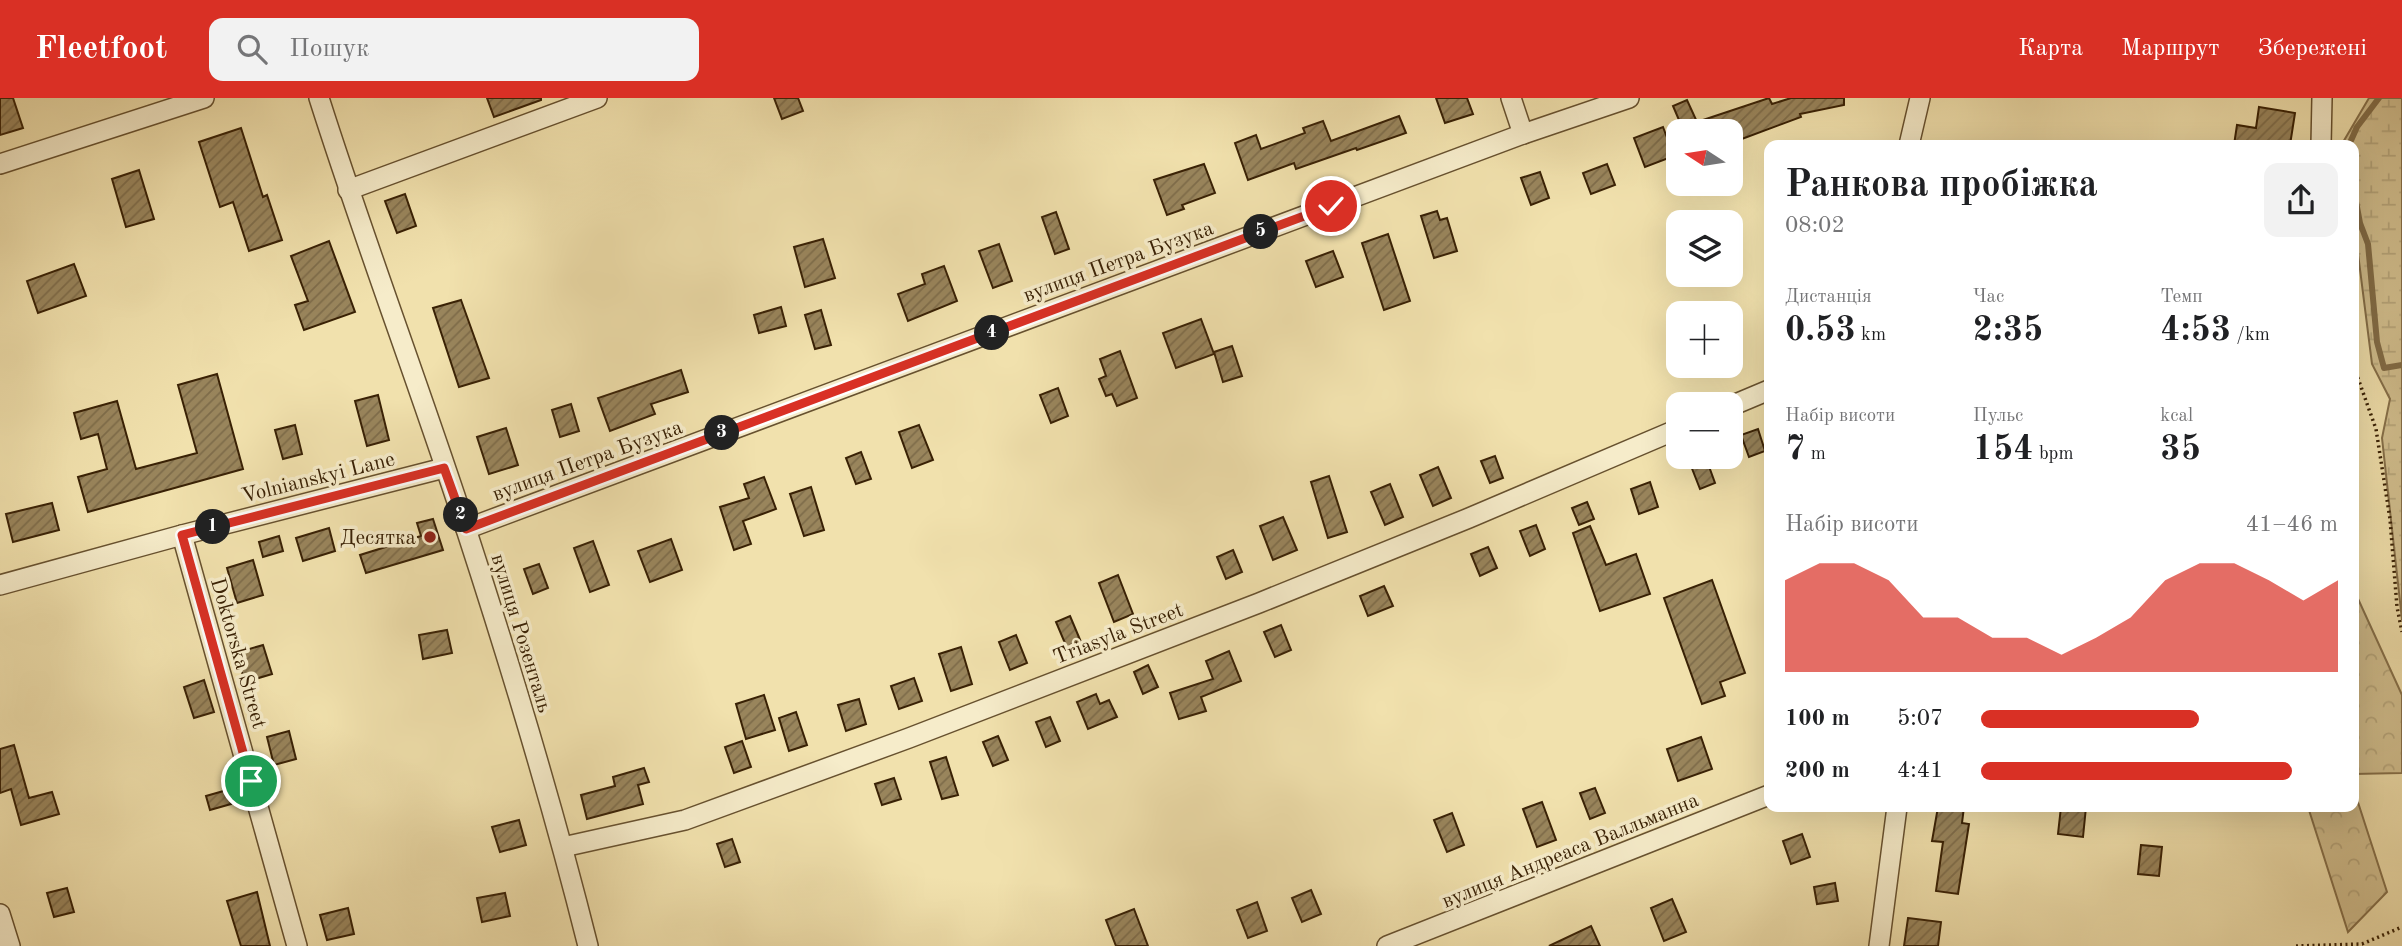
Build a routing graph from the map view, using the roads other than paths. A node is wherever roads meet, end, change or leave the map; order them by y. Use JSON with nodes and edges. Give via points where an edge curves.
{"nodes":[{"id":1,"x":204,"y":98,"type":"edge"},
{"id":2,"x":319,"y":98,"type":"edge"},
{"id":3,"x":597,"y":98,"type":"edge"},
{"id":4,"x":1511,"y":98,"type":"edge"},
{"id":5,"x":1629,"y":98,"type":"edge"},
{"id":6,"x":1920,"y":98,"type":"edge"},
{"id":7,"x":2322,"y":98,"type":"edge"},
{"id":8,"x":1523,"y":134,"type":"junction"},
{"id":9,"x":1910,"y":140,"type":"edge"},
{"id":10,"x":2321,"y":140,"type":"edge"},
{"id":11,"x":0,"y":164,"type":"edge"},
{"id":12,"x":348,"y":190,"type":"junction"},
{"id":13,"x":1764,"y":392,"type":"edge"},
{"id":14,"x":1743,"y":401,"type":"edge"},
{"id":15,"x":1666,"y":434,"type":"edge"},
{"id":16,"x":444,"y":468,"type":"junction"},
{"id":17,"x":466,"y":529,"type":"junction"},
{"id":18,"x":182,"y":535,"type":"junction"},
{"id":19,"x":0,"y":584,"type":"edge"},
{"id":20,"x":1764,"y":797,"type":"edge"},
{"id":21,"x":1896,"y":812,"type":"edge"},
{"id":22,"x":563,"y":847,"type":"junction"},
{"id":23,"x":0,"y":914,"type":"edge"},
{"id":24,"x":10,"y":946,"type":"edge"},
{"id":25,"x":297,"y":946,"type":"edge"},
{"id":26,"x":588,"y":946,"type":"edge"},
{"id":27,"x":1387,"y":946,"type":"edge"},
{"id":28,"x":1879,"y":946,"type":"edge"}],
"edges":[{"from":1,"to":11,"type":"street"},
{"from":2,"to":12,"type":"street","name":"вулиця Розенталь"},
{"from":3,"to":12,"type":"street"},
{"from":4,"to":8,"type":"street"},
{"from":5,"to":8,"type":"street","name":"вулиця Петра Бузука"},
{"from":6,"to":9,"type":"street"},
{"from":7,"to":10,"type":"street"},
{"from":8,"to":17,"type":"street","name":"вулиця Петра Бузука"},
{"from":12,"to":16,"type":"street","name":"вулиця Розенталь"},
{"from":13,"to":14,"type":"street"},
{"from":15,"to":22,"type":"street","name":"Triasyla Street","via":[[1272,598],[909,738],[685,820]]},
{"from":16,"to":17,"type":"street","name":"вулиця Розенталь"},
{"from":16,"to":18,"type":"street","name":"Volnianskyi Lane"},
{"from":17,"to":22,"type":"street","name":"вулиця Розенталь"},
{"from":18,"to":19,"type":"street","name":"Volnianskyi Lane"},
{"from":18,"to":25,"type":"street","name":"Doktorska Street"},
{"from":20,"to":27,"type":"street","name":"вулиця Андреаса Валльманна"},
{"from":21,"to":28,"type":"street"},
{"from":22,"to":26,"type":"street","name":"вулиця Розенталь"},
{"from":23,"to":24,"type":"street"}]}
